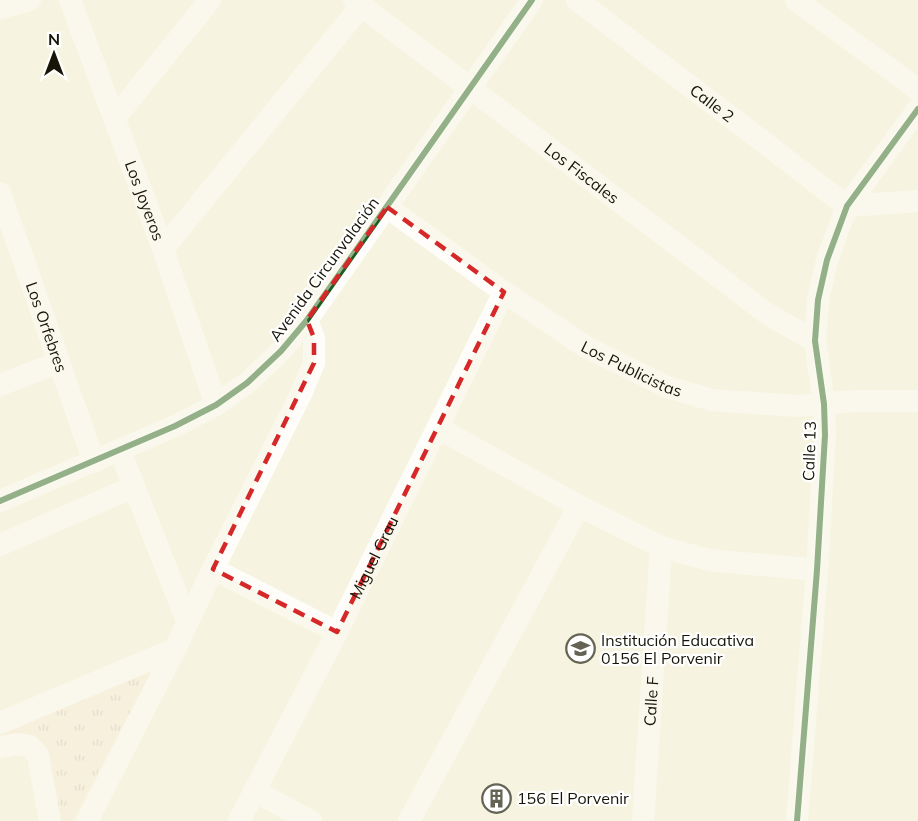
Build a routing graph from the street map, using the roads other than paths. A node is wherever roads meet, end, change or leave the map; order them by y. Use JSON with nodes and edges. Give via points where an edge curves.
{"nodes":[{"id":1,"x":30,"y":0,"type":"edge"},
{"id":2,"x":70,"y":0,"type":"edge"},
{"id":3,"x":210,"y":0,"type":"edge"},
{"id":4,"x":532,"y":0,"type":"edge"},
{"id":5,"x":577,"y":0,"type":"edge"},
{"id":6,"x":796,"y":0,"type":"edge"},
{"id":7,"x":357,"y":3,"type":"edge"},
{"id":8,"x":0,"y":8,"type":"edge"},
{"id":9,"x":470,"y":89,"type":"junction"},
{"id":10,"x":918,"y":90,"type":"edge"},
{"id":11,"x":918,"y":109,"type":"edge"},
{"id":12,"x":114,"y":119,"type":"junction"},
{"id":13,"x":0,"y":193,"type":"edge"},
{"id":14,"x":918,"y":201,"type":"edge"},
{"id":15,"x":847,"y":206,"type":"junction"},
{"id":16,"x":387,"y":207,"type":"junction"},
{"id":17,"x":5,"y":223,"type":"edge"},
{"id":18,"x":163,"y":249,"type":"junction"},
{"id":19,"x":504,"y":292,"type":"junction"},
{"id":20,"x":307,"y":320,"type":"junction"},
{"id":21,"x":815,"y":341,"type":"junction"},
{"id":22,"x":59,"y":362,"type":"junction"},
{"id":23,"x":0,"y":385,"type":"edge"},
{"id":24,"x":918,"y":401,"type":"edge"},
{"id":25,"x":824,"y":404,"type":"junction"},
{"id":26,"x":216,"y":405,"type":"junction"},
{"id":27,"x":438,"y":428,"type":"junction"},
{"id":28,"x":120,"y":451,"type":"junction"},
{"id":29,"x":94,"y":462,"type":"junction"},
{"id":30,"x":133,"y":487,"type":"junction"},
{"id":31,"x":0,"y":501,"type":"edge"},
{"id":32,"x":579,"y":506,"type":"junction"},
{"id":33,"x":0,"y":544,"type":"edge"},
{"id":34,"x":661,"y":547,"type":"junction"},
{"id":35,"x":213,"y":569,"type":"junction"},
{"id":36,"x":817,"y":570,"type":"junction"},
{"id":37,"x":187,"y":621,"type":"junction"},
{"id":38,"x":338,"y":632,"type":"junction"},
{"id":39,"x":175,"y":649,"type":"junction"},
{"id":40,"x":0,"y":723,"type":"edge"},
{"id":41,"x":0,"y":747,"type":"edge"},
{"id":42,"x":254,"y":791,"type":"junction"},
{"id":43,"x":50,"y":821,"type":"edge"},
{"id":44,"x":87,"y":821,"type":"edge"},
{"id":45,"x":239,"y":821,"type":"edge"},
{"id":46,"x":311,"y":821,"type":"edge"},
{"id":47,"x":409,"y":821,"type":"edge"},
{"id":48,"x":643,"y":821,"type":"edge"},
{"id":49,"x":797,"y":821,"type":"edge"}],
"edges":[{"from":1,"to":8,"type":"street"},
{"from":2,"to":12,"type":"street","name":"Los Joyeros"},
{"from":3,"to":12,"type":"street"},
{"from":4,"to":9,"type":"street","name":"Avenida Circunvalación"},
{"from":5,"to":15,"type":"street","name":"Calle 2"},
{"from":6,"to":10,"type":"street"},
{"from":7,"to":9,"type":"street","name":"Los Fiscales"},
{"from":7,"to":18,"type":"street"},
{"from":9,"to":16,"type":"street","name":"Avenida Circunvalación"},
{"from":9,"to":21,"type":"street","name":"Los Fiscales","via":[[769,315]]},
{"from":11,"to":15,"type":"street","name":"Calle 13"},
{"from":12,"to":18,"type":"street","name":"Los Joyeros"},
{"from":13,"to":17,"type":"street","name":"Los Orfebres"},
{"from":14,"to":15,"type":"street"},
{"from":15,"to":21,"type":"street","name":"Calle 13","via":[[826,260]]},
{"from":16,"to":19,"type":"street","name":"Los Publicistas"},
{"from":16,"to":20,"type":"street","name":"Avenida Circunvalación"},
{"from":17,"to":22,"type":"street","name":"Los Orfebres"},
{"from":18,"to":26,"type":"street","name":"Los Joyeros"},
{"from":19,"to":25,"type":"street","name":"Los Publicistas","via":[[586,346],[667,387],[712,400]]},
{"from":19,"to":27,"type":"street","name":"Miguel Grau"},
{"from":20,"to":26,"type":"street","name":"Avenida Circunvalación","via":[[248,383]]},
{"from":20,"to":35,"type":"street","via":[[314,338],[314,363]]},
{"from":21,"to":25,"type":"street","name":"Calle 13"},
{"from":22,"to":23,"type":"street"},
{"from":22,"to":29,"type":"street","name":"Los Orfebres"},
{"from":24,"to":25,"type":"street","name":"Los Publicistas"},
{"from":25,"to":36,"type":"street","name":"Calle 13"},
{"from":26,"to":28,"type":"street","name":"Avenida Circunvalación"},
{"from":27,"to":32,"type":"street"},
{"from":27,"to":38,"type":"street","name":"Miguel Grau"},
{"from":28,"to":29,"type":"street","name":"Avenida Circunvalación"},
{"from":28,"to":30,"type":"street"},
{"from":29,"to":31,"type":"street","name":"Avenida Circunvalación"},
{"from":30,"to":33,"type":"street"},
{"from":30,"to":37,"type":"street"},
{"from":32,"to":34,"type":"street"},
{"from":32,"to":47,"type":"street"},
{"from":34,"to":36,"type":"street","via":[[709,560]]},
{"from":34,"to":48,"type":"street","name":"Calle F"},
{"from":35,"to":37,"type":"street"},
{"from":35,"to":38,"type":"street"},
{"from":36,"to":49,"type":"street","name":"Calle 13"},
{"from":37,"to":39,"type":"street"},
{"from":38,"to":42,"type":"street","name":"Miguel Grau"},
{"from":39,"to":40,"type":"street"},
{"from":39,"to":44,"type":"street"},
{"from":41,"to":43,"type":"street","via":[[30,746],[38,755]]},
{"from":42,"to":45,"type":"street","name":"Miguel Grau"},
{"from":42,"to":46,"type":"street"}]}
